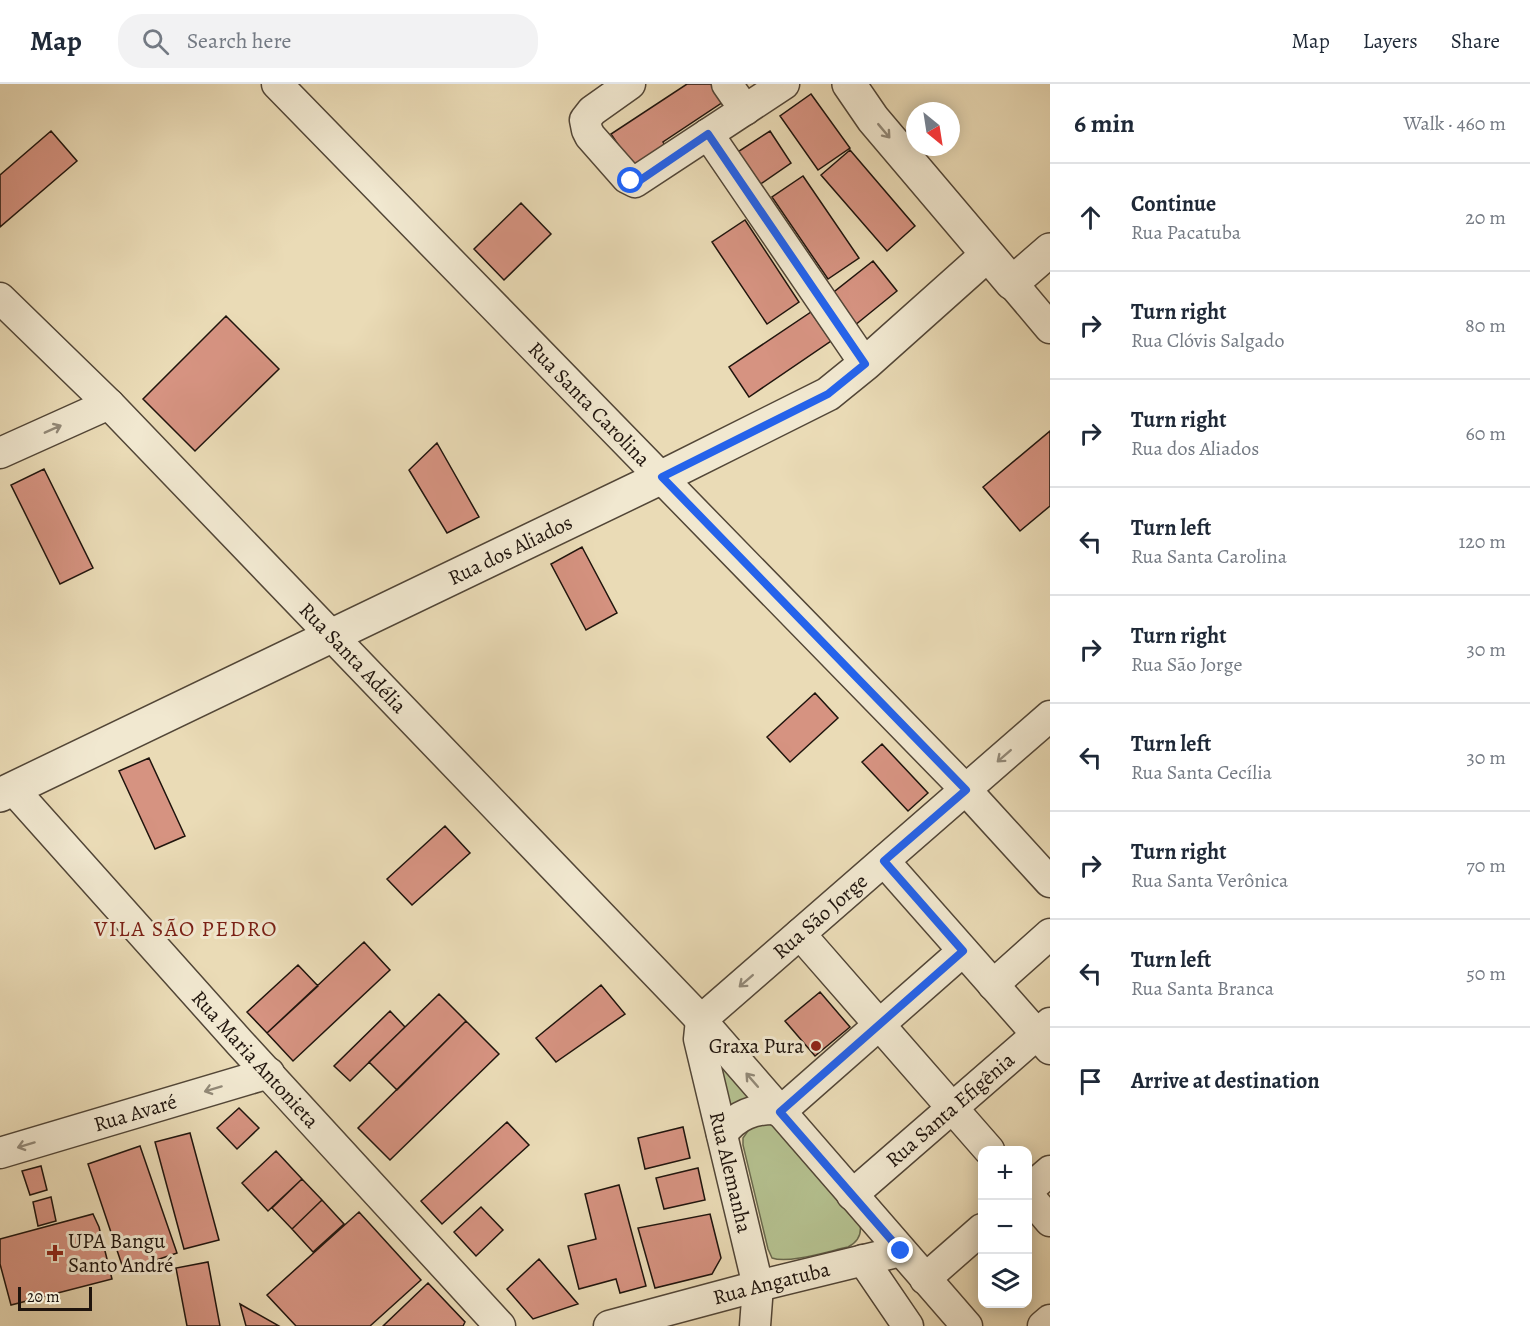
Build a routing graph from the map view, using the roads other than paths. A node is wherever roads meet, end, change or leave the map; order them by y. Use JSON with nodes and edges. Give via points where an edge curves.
{"nodes":[{"id":1,"x":278,"y":84,"type":"edge"},
{"id":2,"x":630,"y":84,"type":"edge"},
{"id":3,"x":727,"y":84,"type":"edge"},
{"id":4,"x":784,"y":84,"type":"edge"},
{"id":5,"x":849,"y":84,"type":"edge"},
{"id":6,"x":745,"y":110,"type":"junction"},
{"id":7,"x":708,"y":134,"type":"junction"},
{"id":8,"x":1050,"y":250,"type":"edge"},
{"id":9,"x":987,"y":255,"type":"junction"},
{"id":10,"x":1011,"y":283,"type":"junction"},
{"id":11,"x":0,"y":298,"type":"edge"},
{"id":12,"x":1050,"y":328,"type":"edge"},
{"id":13,"x":865,"y":364,"type":"junction"},
{"id":14,"x":109,"y":404,"type":"junction"},
{"id":15,"x":0,"y":453,"type":"edge"},
{"id":16,"x":662,"y":477,"type":"junction"},
{"id":17,"x":332,"y":635,"type":"junction"},
{"id":18,"x":1049,"y":717,"type":"edge"},
{"id":19,"x":966,"y":790,"type":"junction"},
{"id":20,"x":6,"y":792,"type":"edge"},
{"id":21,"x":884,"y":861,"type":"junction"},
{"id":22,"x":1049,"y":879,"type":"edge"},
{"id":23,"x":800,"y":934,"type":"junction"},
{"id":24,"x":1050,"y":934,"type":"edge"},
{"id":25,"x":963,"y":951,"type":"junction"},
{"id":26,"x":993,"y":985,"type":"junction"},
{"id":27,"x":701,"y":1020,"type":"junction"},
{"id":28,"x":879,"y":1024,"type":"junction"},
{"id":29,"x":1046,"y":1036,"type":"edge"},
{"id":30,"x":269,"y":1073,"type":"junction"},
{"id":31,"x":952,"y":1108,"type":"junction"},
{"id":32,"x":779,"y":1110,"type":"junction"},
{"id":33,"x":722,"y":1134,"type":"junction"},
{"id":34,"x":985,"y":1146,"type":"edge"},
{"id":35,"x":0,"y":1153,"type":"edge"},
{"id":36,"x":1050,"y":1171,"type":"edge"},
{"id":37,"x":1032,"y":1187,"type":"edge"},
{"id":38,"x":852,"y":1196,"type":"junction"},
{"id":39,"x":1032,"y":1200,"type":"edge"},
{"id":40,"x":1050,"y":1221,"type":"edge"},
{"id":41,"x":978,"y":1233,"type":"edge"},
{"id":42,"x":901,"y":1251,"type":"junction"},
{"id":43,"x":863,"y":1260,"type":"junction"},
{"id":44,"x":925,"y":1279,"type":"junction"},
{"id":45,"x":758,"y":1286,"type":"junction"},
{"id":46,"x":898,"y":1319,"type":"edge"},
{"id":47,"x":1050,"y":1320,"type":"edge"},
{"id":48,"x":500,"y":1326,"type":"edge"},
{"id":49,"x":609,"y":1326,"type":"edge"},
{"id":50,"x":754,"y":1326,"type":"edge"},
{"id":51,"x":967,"y":1326,"type":"edge"},
{"id":52,"x":1043,"y":1326,"type":"edge"}],
"edges":[{"from":1,"to":16,"type":"street","name":"Rua Santa Carolina"},
{"from":2,"to":7,"type":"street","via":[[585,120],[590,136],[631,181],[639,181]]},
{"from":3,"to":6,"type":"street"},
{"from":4,"to":6,"type":"street"},
{"from":5,"to":9,"type":"street","one_way":true,"via":[[873,119]]},
{"from":6,"to":7,"type":"street"},
{"from":7,"to":13,"type":"street"},
{"from":8,"to":10,"type":"street"},
{"from":9,"to":10,"type":"street"},
{"from":9,"to":13,"type":"street","name":"Rua dos Aliados"},
{"from":10,"to":12,"type":"street"},
{"from":11,"to":14,"type":"street","name":"Rua Santa Adélia"},
{"from":13,"to":16,"type":"street","name":"Rua dos Aliados","via":[[828,394]]},
{"from":15,"to":14,"type":"street","one_way":true},
{"from":14,"to":17,"type":"street","name":"Rua Santa Adélia"},
{"from":16,"to":17,"type":"street","name":"Rua dos Aliados"},
{"from":16,"to":19,"type":"street","name":"Rua Santa Carolina"},
{"from":17,"to":20,"type":"street","name":"Rua dos Aliados"},
{"from":17,"to":27,"type":"street","name":"Rua Santa Adélia"},
{"from":18,"to":19,"type":"street","name":"Rua São Jorge","one_way":true},
{"from":19,"to":21,"type":"street","name":"Rua São Jorge"},
{"from":19,"to":22,"type":"street","name":"Rua Santa Carolina"},
{"from":20,"to":30,"type":"street","name":"Rua Maria Antonieta"},
{"from":21,"to":23,"type":"street","name":"Rua São Jorge"},
{"from":21,"to":25,"type":"street"},
{"from":23,"to":27,"type":"street","name":"Rua São Jorge","one_way":true},
{"from":23,"to":28,"type":"street"},
{"from":24,"to":26,"type":"street"},
{"from":25,"to":26,"type":"street"},
{"from":25,"to":28,"type":"street"},
{"from":26,"to":29,"type":"street"},
{"from":32,"to":27,"type":"street","name":"Rua Santa Adélia","one_way":true},
{"from":27,"to":33,"type":"street","name":"Rua Alemanha","via":[[699,1039]]},
{"from":28,"to":31,"type":"street"},
{"from":28,"to":32,"type":"street"},
{"from":29,"to":31,"type":"street","name":"Rua Santa Efigênia"},
{"from":30,"to":35,"type":"street","name":"Rua Avaré","one_way":true},
{"from":30,"to":48,"type":"street","name":"Rua Maria Antonieta"},
{"from":31,"to":34,"type":"street"},
{"from":31,"to":38,"type":"street","name":"Rua Santa Efigênia"},
{"from":32,"to":33,"type":"street","via":[[740,1116]]},
{"from":32,"to":38,"type":"street","name":"Rua Santa Adélia"},
{"from":33,"to":45,"type":"street","name":"Rua Alemanha"},
{"from":36,"to":37,"type":"street"},
{"from":38,"to":42,"type":"street","name":"Rua Santa Adélia"},
{"from":39,"to":40,"type":"street"},
{"from":41,"to":44,"type":"street"},
{"from":42,"to":43,"type":"street","name":"Rua Angatuba"},
{"from":42,"to":44,"type":"street","name":"Rua Santa Adélia"},
{"from":42,"to":46,"type":"street"},
{"from":43,"to":45,"type":"street","name":"Rua Angatuba"},
{"from":43,"to":46,"type":"street"},
{"from":44,"to":51,"type":"street","name":"Rua Santa Adélia"},
{"from":45,"to":49,"type":"street","name":"Rua Angatuba"},
{"from":45,"to":50,"type":"street","name":"Rua Alemanha"},
{"from":47,"to":52,"type":"street"}]}
